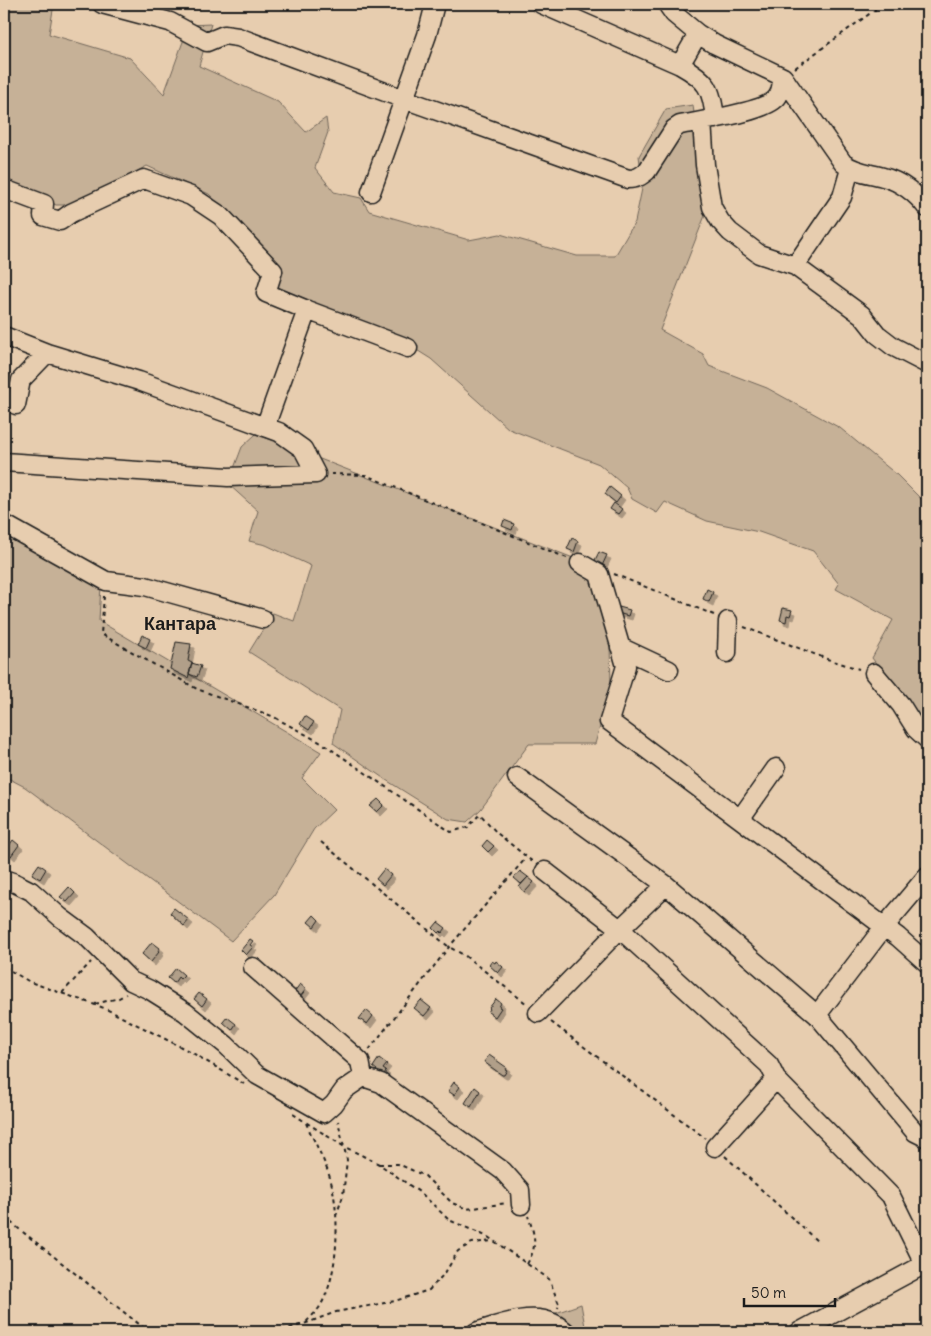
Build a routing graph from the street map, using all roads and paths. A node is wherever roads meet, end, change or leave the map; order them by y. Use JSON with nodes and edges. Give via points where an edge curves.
{"nodes":[{"id":1,"x":102,"y":4,"type":"edge"},
{"id":2,"x":435,"y":4,"type":"edge"},
{"id":3,"x":541,"y":4,"type":"edge"},
{"id":4,"x":667,"y":4,"type":"edge"},
{"id":5,"x":883,"y":4,"type":"edge"},
{"id":6,"x":698,"y":34,"type":"junction"},
{"id":7,"x":680,"y":64,"type":"junction"},
{"id":8,"x":783,"y":76,"type":"junction"},
{"id":9,"x":404,"y":99,"type":"junction"},
{"id":10,"x":708,"y":120,"type":"junction"},
{"id":11,"x":850,"y":168,"type":"junction"},
{"id":12,"x":4,"y":189,"type":"edge"},
{"id":13,"x":371,"y":192,"type":"dead end"},
{"id":14,"x":927,"y":208,"type":"edge"},
{"id":15,"x":795,"y":266,"type":"junction"},
{"id":16,"x":307,"y":310,"type":"junction"},
{"id":17,"x":4,"y":336,"type":"edge"},
{"id":18,"x":408,"y":348,"type":"dead end"},
{"id":19,"x":47,"y":353,"type":"junction"},
{"id":20,"x":927,"y":364,"type":"edge"},
{"id":21,"x":16,"y":405,"type":"dead end"},
{"id":22,"x":265,"y":427,"type":"junction"},
{"id":23,"x":4,"y":462,"type":"edge"},
{"id":24,"x":4,"y":524,"type":"edge"},
{"id":25,"x":580,"y":563,"type":"dead end"},
{"id":26,"x":106,"y":581,"type":"junction"},
{"id":27,"x":264,"y":619,"type":"dead end"},
{"id":28,"x":728,"y":621,"type":"dead end"},
{"id":29,"x":620,"y":647,"type":"junction"},
{"id":30,"x":727,"y":653,"type":"dead end"},
{"id":31,"x":669,"y":670,"type":"dead end"},
{"id":32,"x":874,"y":674,"type":"dead end"},
{"id":33,"x":927,"y":739,"type":"edge"},
{"id":34,"x":776,"y":768,"type":"dead end"},
{"id":35,"x":517,"y":777,"type":"dead end"},
{"id":36,"x":740,"y":819,"type":"junction"},
{"id":37,"x":321,"y":842,"type":"dead end"},
{"id":38,"x":526,"y":857,"type":"junction"},
{"id":39,"x":545,"y":871,"type":"joint"},
{"id":40,"x":927,"y":876,"type":"edge"},
{"id":41,"x":4,"y":879,"type":"edge"},
{"id":42,"x":666,"y":885,"type":"junction"},
{"id":43,"x":884,"y":927,"type":"junction"},
{"id":44,"x":620,"y":929,"type":"junction"},
{"id":45,"x":449,"y":947,"type":"junction"},
{"id":46,"x":927,"y":963,"type":"edge"},
{"id":47,"x":4,"y":967,"type":"edge"},
{"id":48,"x":253,"y":968,"type":"dead end"},
{"id":49,"x":538,"y":1013,"type":"junction"},
{"id":50,"x":816,"y":1016,"type":"junction"},
{"id":51,"x":361,"y":1069,"type":"junction"},
{"id":52,"x":776,"y":1079,"type":"junction"},
{"id":53,"x":248,"y":1086,"type":"dead end"},
{"id":54,"x":334,"y":1104,"type":"junction"},
{"id":55,"x":289,"y":1111,"type":"dead end"},
{"id":56,"x":306,"y":1123,"type":"junction"},
{"id":57,"x":927,"y":1138,"type":"edge"},
{"id":58,"x":344,"y":1146,"type":"junction"},
{"id":59,"x":715,"y":1147,"type":"junction"},
{"id":60,"x":380,"y":1164,"type":"junction"},
{"id":61,"x":521,"y":1205,"type":"junction"},
{"id":62,"x":4,"y":1217,"type":"edge"},
{"id":63,"x":335,"y":1218,"type":"junction"},
{"id":64,"x":494,"y":1241,"type":"junction"},
{"id":65,"x":817,"y":1241,"type":"dead end"},
{"id":66,"x":527,"y":1264,"type":"junction"},
{"id":67,"x":926,"y":1264,"type":"edge"},
{"id":68,"x":304,"y":1324,"type":"junction"},
{"id":69,"x":560,"y":1328,"type":"edge"},
{"id":70,"x":149,"y":1332,"type":"edge"},
{"id":71,"x":274,"y":1332,"type":"edge"},
{"id":72,"x":476,"y":1332,"type":"edge"},
{"id":73,"x":799,"y":1332,"type":"edge"}],
"edges":[{"from":1,"to":9,"type":"street","via":[[170,22],[207,42],[224,35],[238,37]]},
{"from":2,"to":9,"type":"street"},
{"from":3,"to":7,"type":"street"},
{"from":4,"to":6,"type":"street"},
{"from":5,"to":8,"type":"path"},
{"from":6,"to":7,"type":"street"},
{"from":6,"to":8,"type":"street"},
{"from":7,"to":10,"type":"street","via":[[706,83],[713,104]]},
{"from":8,"to":10,"type":"street","via":[[778,96],[771,102]]},
{"from":8,"to":11,"type":"street","via":[[843,163]]},
{"from":9,"to":10,"type":"street","via":[[628,179],[647,171],[674,128]]},
{"from":9,"to":13,"type":"street"},
{"from":10,"to":15,"type":"street","via":[[705,165],[712,207],[730,232],[759,254]]},
{"from":11,"to":14,"type":"street","via":[[886,178],[914,193]]},
{"from":11,"to":15,"type":"street","via":[[842,197]]},
{"from":12,"to":16,"type":"street","via":[[44,204],[43,216],[60,221],[71,212],[144,179],[190,196],[221,216],[273,272],[266,292]]},
{"from":15,"to":20,"type":"street","via":[[862,315],[877,334],[894,347]]},
{"from":16,"to":18,"type":"street"},
{"from":16,"to":22,"type":"street"},
{"from":17,"to":19,"type":"street"},
{"from":19,"to":21,"type":"street","via":[[21,380]]},
{"from":19,"to":22,"type":"street","via":[[138,381]]},
{"from":22,"to":23,"type":"street","via":[[279,432],[303,449],[316,474],[228,477]]},
{"from":24,"to":26,"type":"street"},
{"from":25,"to":29,"type":"street","via":[[599,574]]},
{"from":26,"to":27,"type":"street","via":[[144,586]]},
{"from":26,"to":38,"type":"path","via":[[101,634],[197,689],[272,716],[325,745],[451,832],[468,827],[480,814]]},
{"from":28,"to":30,"type":"street"},
{"from":29,"to":31,"type":"street"},
{"from":29,"to":36,"type":"street","via":[[626,666],[609,721]]},
{"from":32,"to":33,"type":"street"},
{"from":34,"to":36,"type":"street"},
{"from":35,"to":42,"type":"street"},
{"from":36,"to":43,"type":"street"},
{"from":37,"to":45,"type":"path"},
{"from":38,"to":39,"type":"path"},
{"from":38,"to":45,"type":"path"},
{"from":39,"to":44,"type":"street"},
{"from":40,"to":43,"type":"street"},
{"from":41,"to":54,"type":"street","via":[[31,891],[87,937],[131,981],[185,1012],[226,1045],[257,1076],[324,1113]]},
{"from":42,"to":44,"type":"street"},
{"from":42,"to":50,"type":"street"},
{"from":43,"to":46,"type":"street"},
{"from":43,"to":50,"type":"street"},
{"from":44,"to":49,"type":"street"},
{"from":44,"to":52,"type":"street","via":[[769,1065]]},
{"from":45,"to":49,"type":"path"},
{"from":45,"to":51,"type":"path"},
{"from":47,"to":53,"type":"path","via":[[30,982],[104,1008],[191,1052]]},
{"from":48,"to":51,"type":"street"},
{"from":49,"to":59,"type":"path"},
{"from":50,"to":57,"type":"street","via":[[915,1132]]},
{"from":51,"to":54,"type":"street"},
{"from":51,"to":61,"type":"street","via":[[503,1171],[520,1190]]},
{"from":52,"to":59,"type":"street"},
{"from":52,"to":67,"type":"street","via":[[891,1196]]},
{"from":54,"to":58,"type":"path"},
{"from":55,"to":56,"type":"path"},
{"from":56,"to":58,"type":"path"},
{"from":56,"to":63,"type":"path","via":[[328,1173]]},
{"from":58,"to":60,"type":"path"},
{"from":58,"to":63,"type":"path","via":[[347,1160],[343,1196]]},
{"from":59,"to":65,"type":"path"},
{"from":60,"to":61,"type":"path","via":[[398,1164],[425,1176],[452,1203],[467,1209],[516,1201]]},
{"from":60,"to":64,"type":"path","via":[[422,1194],[449,1220]]},
{"from":61,"to":66,"type":"path","via":[[535,1237],[534,1252]]},
{"from":62,"to":70,"type":"path"},
{"from":63,"to":68,"type":"path","via":[[337,1238],[332,1277],[319,1307]]},
{"from":64,"to":66,"type":"path"},
{"from":64,"to":68,"type":"path","via":[[472,1243],[458,1251],[445,1273],[428,1290],[395,1301],[336,1312]]},
{"from":66,"to":69,"type":"path","via":[[548,1279],[559,1304]]},
{"from":67,"to":73,"type":"street"},
{"from":68,"to":71,"type":"path"},
{"from":69,"to":72,"type":"street","via":[[539,1319]]}]}
